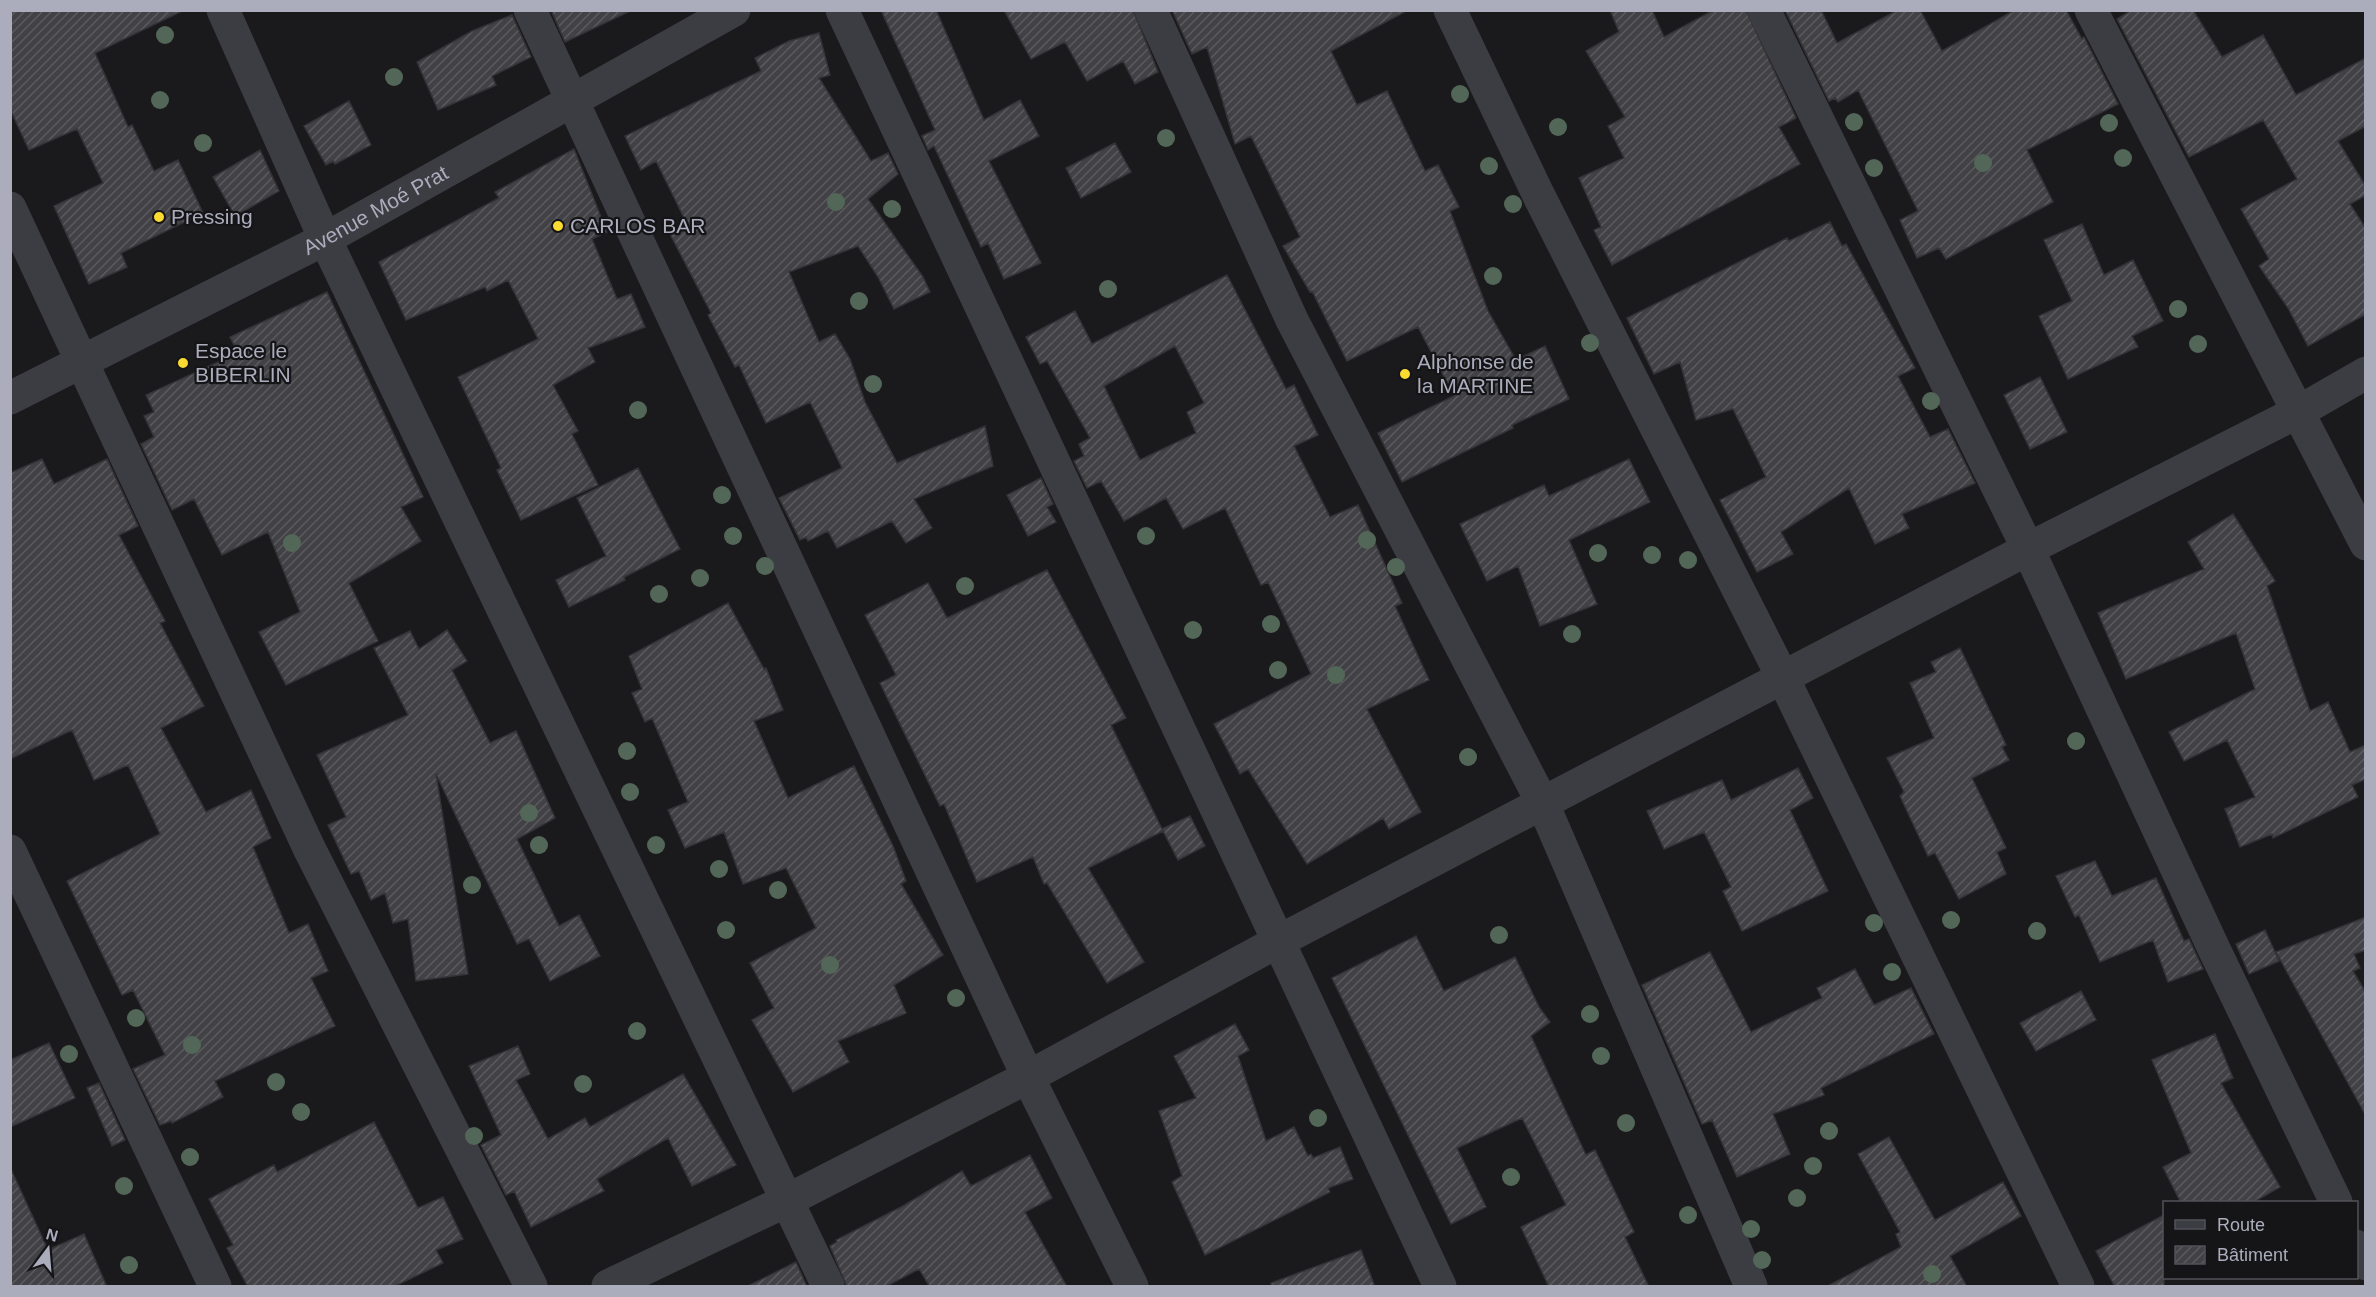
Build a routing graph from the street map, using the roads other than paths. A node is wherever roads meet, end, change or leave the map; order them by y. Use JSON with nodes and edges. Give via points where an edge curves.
{"nodes":[{"id":1,"x":223,"y":10,"type":"edge"},
{"id":2,"x":530,"y":10,"type":"edge"},
{"id":3,"x":734,"y":10,"type":"edge"},
{"id":4,"x":842,"y":10,"type":"edge"},
{"id":5,"x":1151,"y":10,"type":"edge"},
{"id":6,"x":1450,"y":10,"type":"edge"},
{"id":7,"x":1764,"y":10,"type":"edge"},
{"id":8,"x":2091,"y":10,"type":"edge"},
{"id":9,"x":571,"y":102,"type":"junction"},
{"id":10,"x":10,"y":208,"type":"edge"},
{"id":11,"x":325,"y":239,"type":"junction"},
{"id":12,"x":82,"y":361,"type":"junction"},
{"id":13,"x":2366,"y":374,"type":"edge"},
{"id":14,"x":10,"y":398,"type":"edge"},
{"id":15,"x":2298,"y":412,"type":"junction"},
{"id":16,"x":2366,"y":544,"type":"edge"},
{"id":17,"x":2028,"y":549,"type":"junction"},
{"id":18,"x":1783,"y":678,"type":"junction"},
{"id":19,"x":1543,"y":804,"type":"junction"},
{"id":20,"x":10,"y":851,"type":"edge"},
{"id":21,"x":1279,"y":941,"type":"junction"},
{"id":22,"x":1028,"y":1077,"type":"junction"},
{"id":23,"x":786,"y":1201,"type":"junction"},
{"id":24,"x":2335,"y":1201,"type":"edge"},
{"id":25,"x":2358,"y":1250,"type":"edge"},
{"id":26,"x":2366,"y":1264,"type":"edge"},
{"id":27,"x":215,"y":1287,"type":"edge"},
{"id":28,"x":531,"y":1287,"type":"edge"},
{"id":29,"x":608,"y":1287,"type":"edge"},
{"id":30,"x":828,"y":1287,"type":"edge"},
{"id":31,"x":1132,"y":1287,"type":"edge"},
{"id":32,"x":1440,"y":1287,"type":"edge"},
{"id":33,"x":1751,"y":1287,"type":"edge"},
{"id":34,"x":2078,"y":1287,"type":"edge"}],
"edges":[{"from":1,"to":11,"type":"street"},
{"from":2,"to":9,"type":"street"},
{"from":3,"to":9,"type":"street","name":"Avenue Moé Prat"},
{"from":4,"to":21,"type":"street"},
{"from":5,"to":19,"type":"street","via":[[1292,320]]},
{"from":6,"to":18,"type":"street","via":[[1543,204]]},
{"from":7,"to":17,"type":"street"},
{"from":8,"to":15,"type":"street"},
{"from":9,"to":11,"type":"street","name":"Avenue Moé Prat"},
{"from":9,"to":22,"type":"street","via":[[798,579]]},
{"from":10,"to":12,"type":"street"},
{"from":11,"to":12,"type":"street","name":"Avenue Moé Prat"},
{"from":11,"to":23,"type":"street"},
{"from":12,"to":14,"type":"street","name":"Avenue Moé Prat"},
{"from":12,"to":28,"type":"street","via":[[309,848]]},
{"from":13,"to":15,"type":"street"},
{"from":15,"to":16,"type":"street"},
{"from":15,"to":17,"type":"street"},
{"from":17,"to":18,"type":"street"},
{"from":17,"to":24,"type":"street"},
{"from":18,"to":19,"type":"street"},
{"from":18,"to":34,"type":"street"},
{"from":19,"to":21,"type":"street"},
{"from":19,"to":33,"type":"street"},
{"from":20,"to":27,"type":"street"},
{"from":21,"to":22,"type":"street"},
{"from":21,"to":32,"type":"street"},
{"from":22,"to":23,"type":"street"},
{"from":22,"to":31,"type":"street"},
{"from":23,"to":29,"type":"street"},
{"from":23,"to":30,"type":"street"},
{"from":25,"to":26,"type":"street"}]}
